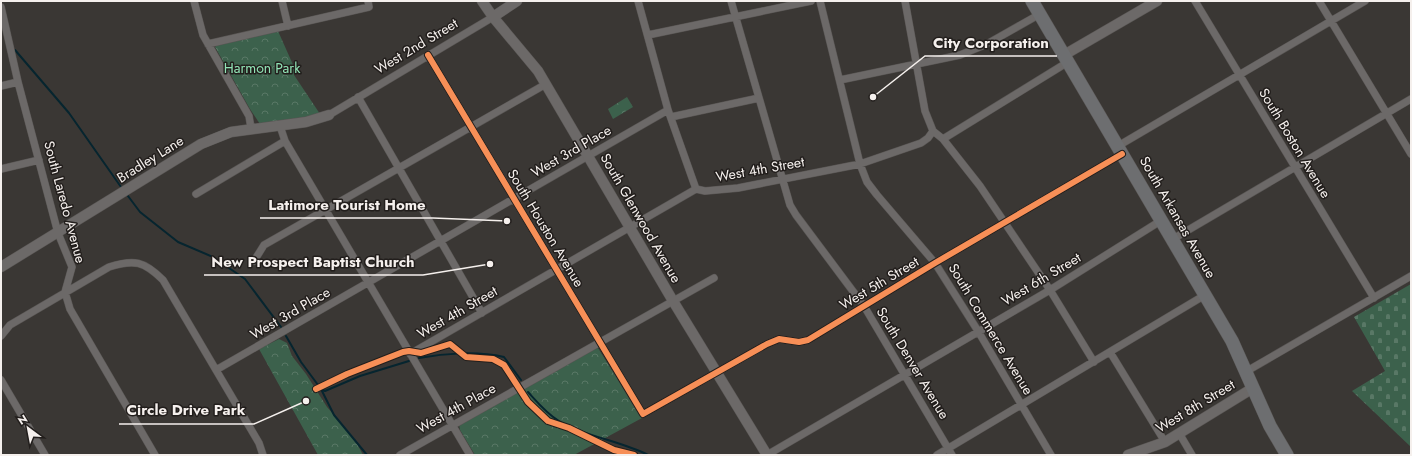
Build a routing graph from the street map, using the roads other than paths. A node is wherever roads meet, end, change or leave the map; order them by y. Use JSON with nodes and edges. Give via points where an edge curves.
{"nodes":[{"id":1,"x":194,"y":1,"type":"edge"},
{"id":2,"x":282,"y":1,"type":"edge"},
{"id":3,"x":482,"y":1,"type":"edge"},
{"id":4,"x":517,"y":1,"type":"edge"},
{"id":5,"x":638,"y":1,"type":"edge"},
{"id":6,"x":731,"y":1,"type":"edge"},
{"id":7,"x":811,"y":1,"type":"edge"},
{"id":8,"x":820,"y":1,"type":"edge"},
{"id":9,"x":905,"y":1,"type":"edge"},
{"id":10,"x":1032,"y":1,"type":"edge"},
{"id":11,"x":1157,"y":1,"type":"edge"},
{"id":12,"x":1195,"y":1,"type":"edge"},
{"id":13,"x":1319,"y":1,"type":"edge"},
{"id":14,"x":1366,"y":1,"type":"edge"},
{"id":15,"x":368,"y":4,"type":"edge"},
{"id":16,"x":1,"y":7,"type":"edge"},
{"id":17,"x":1040,"y":14,"type":"junction"},
{"id":18,"x":493,"y":17,"type":"junction"},
{"id":19,"x":736,"y":17,"type":"junction"},
{"id":20,"x":1331,"y":21,"type":"junction"},
{"id":21,"x":288,"y":26,"type":"junction"},
{"id":22,"x":648,"y":35,"type":"junction"},
{"id":23,"x":208,"y":44,"type":"junction"},
{"id":24,"x":428,"y":55,"type":"junction"},
{"id":25,"x":1066,"y":59,"type":"junction"},
{"id":26,"x":917,"y":65,"type":"junction"},
{"id":27,"x":1239,"y":76,"type":"junction"},
{"id":28,"x":840,"y":80,"type":"junction"},
{"id":29,"x":18,"y":82,"type":"junction"},
{"id":30,"x":546,"y":84,"type":"junction"},
{"id":31,"x":1,"y":86,"type":"edge"},
{"id":32,"x":358,"y":97,"type":"junction"},
{"id":33,"x":759,"y":98,"type":"junction"},
{"id":34,"x":1411,"y":98,"type":"edge"},
{"id":35,"x":1386,"y":113,"type":"junction"},
{"id":36,"x":669,"y":114,"type":"junction"},
{"id":37,"x":329,"y":115,"type":"joint"},
{"id":38,"x":280,"y":126,"type":"junction"},
{"id":39,"x":472,"y":127,"type":"junction"},
{"id":40,"x":251,"y":128,"type":"junction"},
{"id":41,"x":933,"y":131,"type":"junction"},
{"id":42,"x":943,"y":139,"type":"junction"},
{"id":43,"x":285,"y":141,"type":"junction"},
{"id":44,"x":1120,"y":150,"type":"junction"},
{"id":45,"x":1411,"y":154,"type":"edge"},
{"id":46,"x":590,"y":157,"type":"junction"},
{"id":47,"x":39,"y":160,"type":"junction"},
{"id":48,"x":860,"y":164,"type":"junction"},
{"id":49,"x":1296,"y":168,"type":"junction"},
{"id":50,"x":1,"y":169,"type":"edge"},
{"id":51,"x":399,"y":169,"type":"junction"},
{"id":52,"x":782,"y":179,"type":"junction"},
{"id":53,"x":696,"y":189,"type":"junction"},
{"id":54,"x":196,"y":194,"type":"dead end"},
{"id":55,"x":515,"y":199,"type":"junction"},
{"id":56,"x":326,"y":210,"type":"junction"},
{"id":57,"x":1162,"y":220,"type":"junction"},
{"id":58,"x":1004,"y":222,"type":"junction"},
{"id":59,"x":631,"y":226,"type":"junction"},
{"id":60,"x":58,"y":233,"type":"junction"},
{"id":61,"x":1173,"y":239,"type":"junction"},
{"id":62,"x":441,"y":241,"type":"junction"},
{"id":63,"x":254,"y":261,"type":"dead end"},
{"id":64,"x":935,"y":263,"type":"junction"},
{"id":65,"x":1,"y":267,"type":"edge"},
{"id":66,"x":557,"y":269,"type":"junction"},
{"id":67,"x":1411,"y":276,"type":"edge"},
{"id":68,"x":714,"y":278,"type":"dead end"},
{"id":69,"x":369,"y":282,"type":"junction"},
{"id":70,"x":1050,"y":290,"type":"junction"},
{"id":71,"x":65,"y":292,"type":"junction"},
{"id":72,"x":1205,"y":295,"type":"junction"},
{"id":73,"x":1374,"y":298,"type":"junction"},
{"id":74,"x":673,"y":301,"type":"junction"},
{"id":75,"x":864,"y":306,"type":"junction"},
{"id":76,"x":482,"y":313,"type":"junction"},
{"id":77,"x":978,"y":331,"type":"junction"},
{"id":78,"x":1,"y":336,"type":"edge"},
{"id":79,"x":600,"y":341,"type":"junction"},
{"id":80,"x":1110,"y":352,"type":"junction"},
{"id":81,"x":410,"y":354,"type":"junction"},
{"id":82,"x":1094,"y":362,"type":"junction"},
{"id":83,"x":216,"y":370,"type":"junction"},
{"id":84,"x":1247,"y":370,"type":"junction"},
{"id":85,"x":717,"y":372,"type":"junction"},
{"id":86,"x":906,"y":375,"type":"junction"},
{"id":87,"x":1,"y":380,"type":"edge"},
{"id":88,"x":1253,"y":388,"type":"junction"},
{"id":89,"x":1021,"y":405,"type":"junction"},
{"id":90,"x":643,"y":414,"type":"joint"},
{"id":91,"x":452,"y":425,"type":"junction"},
{"id":92,"x":1179,"y":434,"type":"junction"},
{"id":93,"x":1165,"y":442,"type":"junction"},
{"id":94,"x":950,"y":452,"type":"edge"},
{"id":95,"x":45,"y":455,"type":"edge"},
{"id":96,"x":156,"y":455,"type":"edge"},
{"id":97,"x":263,"y":455,"type":"edge"},
{"id":98,"x":400,"y":455,"type":"edge"},
{"id":99,"x":470,"y":455,"type":"edge"},
{"id":100,"x":767,"y":455,"type":"edge"},
{"id":101,"x":937,"y":455,"type":"edge"},
{"id":102,"x":1051,"y":455,"type":"edge"},
{"id":103,"x":1128,"y":455,"type":"edge"},
{"id":104,"x":1192,"y":455,"type":"edge"},
{"id":105,"x":1287,"y":455,"type":"edge"}],
"edges":[{"from":1,"to":23,"type":"street","via":[[199,23]]},
{"from":2,"to":21,"type":"street"},
{"from":3,"to":18,"type":"street","name":"South Glenwood Avenue"},
{"from":4,"to":18,"type":"street","name":"West 2nd Street"},
{"from":5,"to":22,"type":"street"},
{"from":6,"to":19,"type":"street","name":"South Denver Avenue"},
{"from":7,"to":19,"type":"street"},
{"from":8,"to":28,"type":"street","name":"South Commerce Avenue"},
{"from":9,"to":26,"type":"street"},
{"from":10,"to":17,"type":"highway","name":"South Arkansas Avenue"},
{"from":11,"to":25,"type":"street"},
{"from":12,"to":27,"type":"street","name":"South Boston Avenue"},
{"from":13,"to":20,"type":"street"},
{"from":14,"to":20,"type":"street","name":"West 5th Street"},
{"from":15,"to":21,"type":"street"},
{"from":16,"to":29,"type":"street","name":"South Laredo Avenue"},
{"from":17,"to":25,"type":"highway","name":"South Arkansas Avenue"},
{"from":17,"to":26,"type":"street","via":[[980,47],[960,55]]},
{"from":18,"to":24,"type":"street","name":"West 2nd Street"},
{"from":18,"to":30,"type":"street","name":"South Glenwood Avenue"},
{"from":19,"to":22,"type":"street"},
{"from":19,"to":33,"type":"street","name":"South Denver Avenue"},
{"from":20,"to":27,"type":"street","name":"West 5th Street"},
{"from":20,"to":35,"type":"street"},
{"from":21,"to":23,"type":"street"},
{"from":22,"to":36,"type":"street"},
{"from":23,"to":40,"type":"street","via":[[249,116]]},
{"from":24,"to":32,"type":"street","name":"West 2nd Street"},
{"from":24,"to":39,"type":"street","name":"South Houston Avenue"},
{"from":25,"to":42,"type":"street"},
{"from":25,"to":44,"type":"highway","name":"South Arkansas Avenue"},
{"from":26,"to":28,"type":"street"},
{"from":26,"to":41,"type":"street","via":[[925,111]]},
{"from":27,"to":44,"type":"street","name":"West 5th Street"},
{"from":27,"to":49,"type":"street","name":"South Boston Avenue"},
{"from":28,"to":48,"type":"street","name":"South Commerce Avenue"},
{"from":29,"to":31,"type":"street"},
{"from":29,"to":47,"type":"street","name":"South Laredo Avenue"},
{"from":30,"to":39,"type":"street"},
{"from":30,"to":46,"type":"street","name":"South Glenwood Avenue"},
{"from":32,"to":37,"type":"street","name":"West 2nd Street"},
{"from":32,"to":51,"type":"street"},
{"from":33,"to":36,"type":"street","name":"West 3rd Place"},
{"from":33,"to":52,"type":"street","name":"South Denver Avenue"},
{"from":34,"to":35,"type":"street"},
{"from":35,"to":45,"type":"street"},
{"from":35,"to":49,"type":"street"},
{"from":36,"to":46,"type":"street","name":"West 3rd Place"},
{"from":36,"to":53,"type":"street"},
{"from":37,"to":38,"type":"street","name":"Bradley Lane"},
{"from":38,"to":40,"type":"street","name":"Bradley Lane"},
{"from":38,"to":43,"type":"street"},
{"from":39,"to":51,"type":"street"},
{"from":39,"to":55,"type":"street","name":"South Houston Avenue"},
{"from":40,"to":60,"type":"street","name":"Bradley Lane","via":[[231,132],[201,144]]},
{"from":41,"to":42,"type":"street"},
{"from":41,"to":48,"type":"street","name":"West 4th Street","via":[[921,143]]},
{"from":42,"to":58,"type":"street"},
{"from":43,"to":54,"type":"street"},
{"from":43,"to":56,"type":"street"},
{"from":44,"to":57,"type":"highway","name":"South Arkansas Avenue"},
{"from":44,"to":58,"type":"street","name":"West 5th Street"},
{"from":46,"to":55,"type":"street","name":"West 3rd Place"},
{"from":46,"to":59,"type":"street","name":"South Glenwood Avenue"},
{"from":47,"to":50,"type":"street"},
{"from":47,"to":60,"type":"street","name":"South Laredo Avenue"},
{"from":48,"to":52,"type":"street","name":"West 4th Street"},
{"from":48,"to":64,"type":"street","name":"South Commerce Avenue","via":[[867,182]]},
{"from":49,"to":61,"type":"street"},
{"from":49,"to":73,"type":"street","name":"South Boston Avenue"},
{"from":51,"to":56,"type":"street"},
{"from":51,"to":62,"type":"street"},
{"from":52,"to":53,"type":"street","name":"West 4th Street","via":[[738,188],[705,191]]},
{"from":52,"to":75,"type":"street","name":"South Denver Avenue","via":[[796,215]]},
{"from":53,"to":59,"type":"street","name":"West 4th Street"},
{"from":55,"to":62,"type":"street","name":"West 3rd Place"},
{"from":55,"to":66,"type":"street","name":"South Houston Avenue"},
{"from":56,"to":63,"type":"street","via":[[264,245]]},
{"from":56,"to":69,"type":"street"},
{"from":57,"to":61,"type":"highway","name":"South Arkansas Avenue"},
{"from":57,"to":70,"type":"street","name":"West 6th Street"},
{"from":58,"to":64,"type":"street","name":"West 5th Street"},
{"from":58,"to":70,"type":"street"},
{"from":59,"to":66,"type":"street","name":"West 4th Street"},
{"from":59,"to":74,"type":"street","name":"South Glenwood Avenue"},
{"from":60,"to":65,"type":"street","name":"Bradley Lane"},
{"from":60,"to":71,"type":"street","name":"South Laredo Avenue","via":[[72,268]]},
{"from":61,"to":72,"type":"highway","name":"South Arkansas Avenue"},
{"from":62,"to":69,"type":"street","name":"West 3rd Place"},
{"from":62,"to":76,"type":"street"},
{"from":64,"to":75,"type":"street","name":"West 5th Street"},
{"from":64,"to":77,"type":"street","name":"South Commerce Avenue"},
{"from":66,"to":76,"type":"street","name":"West 4th Street"},
{"from":66,"to":79,"type":"street","name":"South Houston Avenue"},
{"from":67,"to":73,"type":"street"},
{"from":68,"to":74,"type":"street","name":"West 4th Place"},
{"from":69,"to":81,"type":"street"},
{"from":69,"to":83,"type":"street","name":"West 3rd Place"},
{"from":70,"to":77,"type":"street","name":"West 6th Street"},
{"from":70,"to":82,"type":"street"},
{"from":71,"to":78,"type":"street","via":[[10,325]]},
{"from":71,"to":83,"type":"street","via":[[122,262],[145,265],[163,280]]},
{"from":71,"to":96,"type":"street","via":[[70,309]]},
{"from":72,"to":80,"type":"street"},
{"from":72,"to":84,"type":"highway","name":"South Arkansas Avenue"},
{"from":73,"to":84,"type":"street"},
{"from":74,"to":79,"type":"street","name":"West 4th Place"},
{"from":74,"to":85,"type":"street","name":"South Glenwood Avenue"},
{"from":75,"to":85,"type":"street","name":"West 5th Street","via":[[808,340],[779,340],[767,344]]},
{"from":75,"to":86,"type":"street","name":"South Denver Avenue"},
{"from":76,"to":81,"type":"street","name":"West 4th Street"},
{"from":77,"to":86,"type":"street","name":"West 6th Street"},
{"from":77,"to":89,"type":"street","name":"South Commerce Avenue"},
{"from":79,"to":90,"type":"street","name":"South Houston Avenue"},
{"from":79,"to":91,"type":"street","name":"West 4th Place"},
{"from":80,"to":82,"type":"street"},
{"from":80,"to":93,"type":"street"},
{"from":81,"to":91,"type":"street"},
{"from":82,"to":89,"type":"street"},
{"from":83,"to":97,"type":"street","via":[[259,443]]},
{"from":84,"to":88,"type":"highway","name":"South Arkansas Avenue"},
{"from":85,"to":90,"type":"street","name":"West 5th Street"},
{"from":85,"to":100,"type":"street","name":"South Glenwood Avenue"},
{"from":86,"to":94,"type":"street","name":"South Denver Avenue"},
{"from":86,"to":100,"type":"street","name":"West 6th Street"},
{"from":87,"to":95,"type":"street"},
{"from":88,"to":92,"type":"street","name":"West 8th Street"},
{"from":88,"to":105,"type":"highway","name":"South Arkansas Avenue","via":[[1270,426]]},
{"from":89,"to":94,"type":"street"},
{"from":89,"to":102,"type":"street","name":"South Commerce Avenue"},
{"from":91,"to":98,"type":"street","name":"West 4th Place"},
{"from":91,"to":99,"type":"street"},
{"from":92,"to":93,"type":"street","name":"West 8th Street"},
{"from":92,"to":104,"type":"street"},
{"from":93,"to":103,"type":"street","name":"West 8th Street"},
{"from":94,"to":101,"type":"street"}]}
